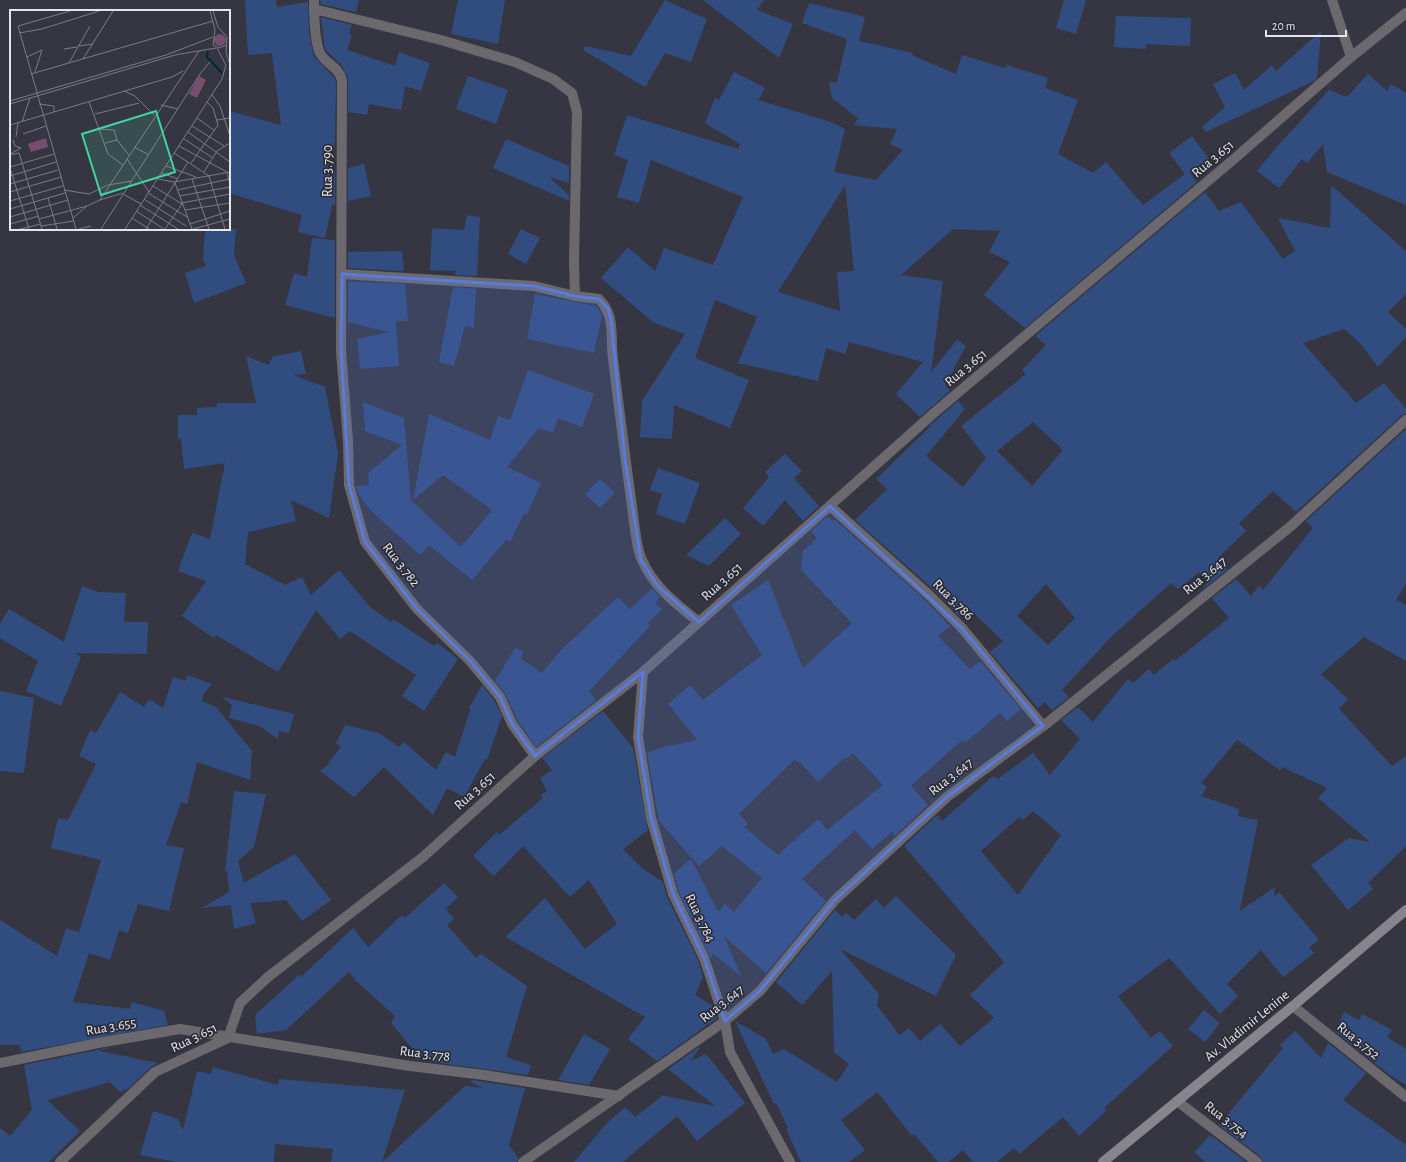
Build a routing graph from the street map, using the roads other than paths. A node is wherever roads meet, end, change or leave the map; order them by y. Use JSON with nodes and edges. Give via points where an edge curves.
{"nodes":[{"id":1,"x":1332,"y":0,"type":"edge"},
{"id":2,"x":314,"y":4,"type":"edge"},
{"id":3,"x":1406,"y":13,"type":"edge"},
{"id":4,"x":1350,"y":58,"type":"junction"},
{"id":5,"x":342,"y":274,"type":"junction"},
{"id":6,"x":575,"y":296,"type":"junction"},
{"id":7,"x":341,"y":351,"type":"joint"},
{"id":8,"x":1406,"y":420,"type":"edge"},
{"id":9,"x":830,"y":506,"type":"junction"},
{"id":10,"x":699,"y":622,"type":"junction"},
{"id":11,"x":643,"y":672,"type":"junction"},
{"id":12,"x":1044,"y":726,"type":"junction"},
{"id":13,"x":535,"y":756,"type":"junction"},
{"id":14,"x":1406,"y":910,"type":"edge"},
{"id":15,"x":1293,"y":1006,"type":"junction"},
{"id":16,"x":725,"y":1021,"type":"junction"},
{"id":17,"x":228,"y":1038,"type":"junction"},
{"id":18,"x":0,"y":1063,"type":"edge"},
{"id":19,"x":619,"y":1096,"type":"junction"},
{"id":20,"x":1406,"y":1097,"type":"edge"},
{"id":21,"x":1178,"y":1101,"type":"junction"},
{"id":22,"x":60,"y":1162,"type":"edge"},
{"id":23,"x":523,"y":1162,"type":"edge"},
{"id":24,"x":790,"y":1162,"type":"edge"},
{"id":25,"x":1104,"y":1162,"type":"edge"},
{"id":26,"x":1256,"y":1162,"type":"edge"}],
"edges":[{"from":1,"to":4,"type":"street"},
{"from":2,"to":5,"type":"street","name":"Rua 3.790","via":[[320,51],[326,61],[340,72],[342,80]]},
{"from":2,"to":6,"type":"street","via":[[515,62],[553,79],[572,93],[577,112]]},
{"from":3,"to":4,"type":"street","name":"Rua 3.651"},
{"from":4,"to":9,"type":"street","name":"Rua 3.651","via":[[934,413]]},
{"from":5,"to":6,"type":"street","via":[[425,277],[534,286]]},
{"from":5,"to":7,"type":"street","name":"Rua 3.790"},
{"from":6,"to":10,"type":"street","via":[[599,299],[608,308],[611,320],[625,459],[641,560],[658,586]]},
{"from":7,"to":13,"type":"street","name":"Rua 3.782","via":[[349,485],[365,542],[418,609],[470,661],[500,697],[512,724]]},
{"from":8,"to":12,"type":"street","name":"Rua 3.647","via":[[1297,521]]},
{"from":9,"to":10,"type":"street","name":"Rua 3.651"},
{"from":9,"to":12,"type":"street","name":"Rua 3.786","via":[[962,628]]},
{"from":10,"to":11,"type":"street","name":"Rua 3.651"},
{"from":11,"to":13,"type":"street","name":"Rua 3.651"},
{"from":11,"to":16,"type":"street","name":"Rua 3.784","via":[[638,736],[651,818],[673,894],[704,958]]},
{"from":12,"to":16,"type":"street","name":"Rua 3.647","via":[[947,797],[868,869],[835,900],[760,991]]},
{"from":13,"to":17,"type":"street","name":"Rua 3.651","via":[[423,857],[240,1002]]},
{"from":14,"to":15,"type":"main road","name":"Av. Vladimir Lenine"},
{"from":15,"to":20,"type":"street","name":"Rua 3.752"},
{"from":15,"to":21,"type":"main road","name":"Av. Vladimir Lenine"},
{"from":16,"to":19,"type":"street","name":"Rua 3.647"},
{"from":16,"to":24,"type":"street","name":"Rua 3.784","via":[[730,1052]]},
{"from":17,"to":18,"type":"street","name":"Rua 3.655","via":[[180,1029]]},
{"from":17,"to":19,"type":"street","name":"Rua 3.778"},
{"from":17,"to":22,"type":"street","name":"Rua 3.651","via":[[154,1072]]},
{"from":19,"to":23,"type":"street","name":"Rua 3.647"},
{"from":21,"to":25,"type":"main road","name":"Av. Vladimir Lenine"},
{"from":21,"to":26,"type":"street","name":"Rua 3.754"}]}
